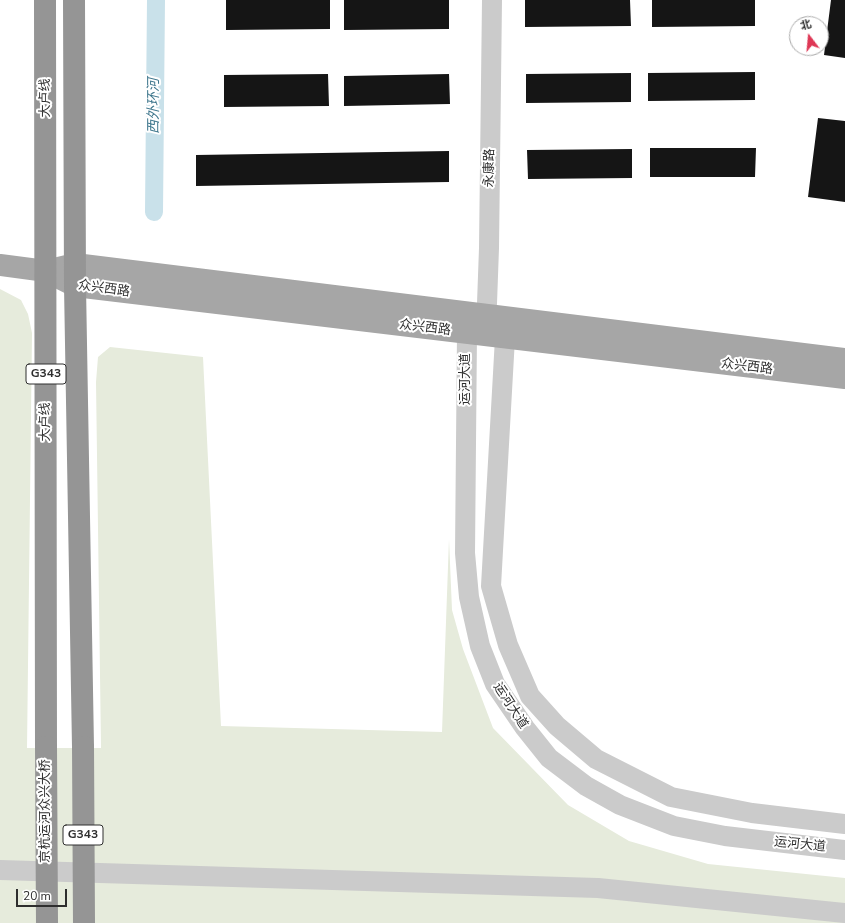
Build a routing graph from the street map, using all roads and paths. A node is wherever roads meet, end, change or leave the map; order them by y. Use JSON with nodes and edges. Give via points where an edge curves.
{"nodes":[{"id":1,"x":45,"y":0,"type":"edge"},
{"id":2,"x":74,"y":0,"type":"edge"},
{"id":3,"x":492,"y":0,"type":"edge"},
{"id":4,"x":75,"y":264,"type":"junction"},
{"id":5,"x":0,"y":265,"type":"edge"},
{"id":6,"x":46,"y":271,"type":"junction"},
{"id":7,"x":75,"y":286,"type":"junction"},
{"id":8,"x":486,"y":330,"type":"junction"},
{"id":9,"x":845,"y":359,"type":"edge"},
{"id":10,"x":845,"y":378,"type":"edge"},
{"id":11,"x":46,"y":748,"type":"joint"},
{"id":12,"x":845,"y":824,"type":"edge"},
{"id":13,"x":845,"y":850,"type":"edge"},
{"id":14,"x":0,"y":870,"type":"edge"},
{"id":15,"x":845,"y":913,"type":"edge"},
{"id":16,"x":47,"y":923,"type":"edge"},
{"id":17,"x":84,"y":923,"type":"edge"}],
"edges":[{"from":1,"to":6,"type":"highway","name":"大卢线","number":"G343"},
{"from":2,"to":4,"type":"highway","number":"G343"},
{"from":3,"to":8,"type":"street","name":"永康路"},
{"from":4,"to":6,"type":"main road","name":"众兴西路"},
{"from":4,"to":7,"type":"highway","number":"G343"},
{"from":4,"to":8,"type":"main road","name":"众兴西路"},
{"from":5,"to":6,"type":"main road"},
{"from":6,"to":7,"type":"main road","name":"众兴西路"},
{"from":6,"to":11,"type":"highway","name":"大卢线","number":"G343"},
{"from":7,"to":8,"type":"main road","name":"众兴西路"},
{"from":7,"to":17,"type":"highway","number":"G343","bridge":true},
{"from":8,"to":9,"type":"main road","name":"众兴西路"},
{"from":8,"to":10,"type":"main road","name":"众兴西路"},
{"from":8,"to":12,"type":"street","name":"运河大道","via":[[491,586],[508,645],[530,696],[557,726],[596,759],[671,797],[752,813]]},
{"from":8,"to":13,"type":"street","name":"运河大道","via":[[465,553],[469,598],[480,646],[495,684],[524,728],[548,758],[586,786],[620,805],[674,826],[725,836]]},
{"from":11,"to":16,"type":"highway","name":"京杭运河众兴大桥","number":"G343","bridge":true},
{"from":14,"to":15,"type":"street","via":[[598,888]]}]}
